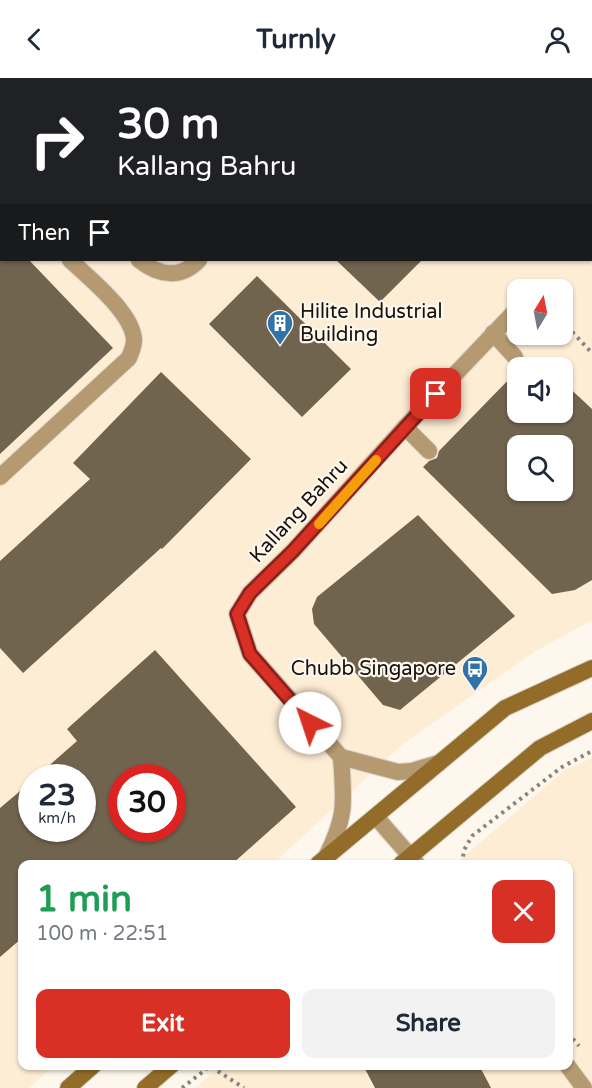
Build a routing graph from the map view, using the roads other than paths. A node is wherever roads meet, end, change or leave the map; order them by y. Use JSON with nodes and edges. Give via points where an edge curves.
{"nodes":[{"id":1,"x":71,"y":261,"type":"edge"},
{"id":2,"x":141,"y":261,"type":"edge"},
{"id":3,"x":198,"y":261,"type":"edge"},
{"id":4,"x":507,"y":319,"type":"edge"},
{"id":5,"x":493,"y":333,"type":"junction"},
{"id":6,"x":515,"y":357,"type":"dead end"},
{"id":7,"x":405,"y":428,"type":"junction"},
{"id":8,"x":429,"y":451,"type":"dead end"},
{"id":9,"x":0,"y":477,"type":"edge"},
{"id":10,"x":592,"y":668,"type":"edge"},
{"id":11,"x":592,"y":721,"type":"edge"},
{"id":12,"x":341,"y":757,"type":"junction"},
{"id":13,"x":440,"y":763,"type":"junction"},
{"id":14,"x":376,"y":817,"type":"junction"},
{"id":15,"x":322,"y":860,"type":"edge"},
{"id":16,"x":408,"y":860,"type":"edge"},
{"id":17,"x":410,"y":860,"type":"edge"},
{"id":18,"x":88,"y":1070,"type":"edge"},
{"id":19,"x":166,"y":1070,"type":"edge"},
{"id":20,"x":571,"y":1070,"type":"edge"},
{"id":21,"x":68,"y":1088,"type":"edge"},
{"id":22,"x":145,"y":1088,"type":"edge"},
{"id":23,"x":584,"y":1088,"type":"edge"}],
"edges":[{"from":1,"to":9,"type":"street","via":[[127,320],[133,350],[129,358]]},
{"from":2,"to":3,"type":"street","via":[[170,273],[188,270]]},
{"from":4,"to":5,"type":"street","name":"Kallang Bahru"},
{"from":5,"to":6,"type":"street"},
{"from":5,"to":7,"type":"street","name":"Kallang Bahru"},
{"from":7,"to":8,"type":"street"},
{"from":7,"to":12,"type":"street","name":"Kallang Bahru","via":[[250,593],[237,614],[250,654]]},
{"from":10,"to":13,"type":"main road","via":[[505,708]]},
{"from":11,"to":17,"type":"main road","via":[[540,748]]},
{"from":12,"to":13,"type":"street","via":[[398,772]]},
{"from":12,"to":15,"type":"street","via":[[341,825]]},
{"from":13,"to":14,"type":"main road"},
{"from":14,"to":15,"type":"main road"},
{"from":14,"to":16,"type":"street"},
{"from":18,"to":21,"type":"main road"},
{"from":19,"to":22,"type":"main road"},
{"from":20,"to":23,"type":"street"}]}
